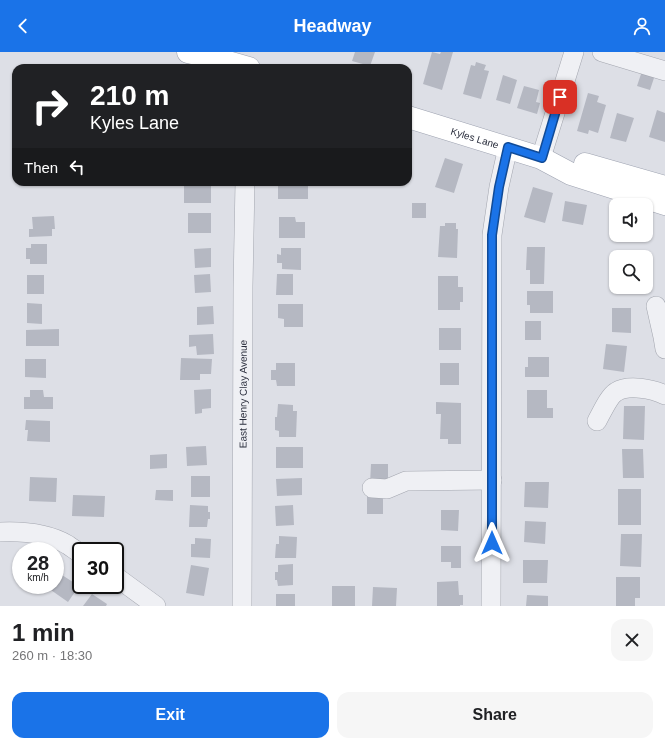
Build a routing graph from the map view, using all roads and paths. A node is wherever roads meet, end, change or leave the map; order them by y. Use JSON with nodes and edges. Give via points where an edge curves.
{"nodes":[{"id":1,"x":188,"y":52,"type":"edge"},
{"id":2,"x":574,"y":52,"type":"edge"},
{"id":3,"x":602,"y":52,"type":"edge"},
{"id":4,"x":238,"y":63,"type":"edge"},
{"id":5,"x":665,"y":71,"type":"edge"},
{"id":6,"x":412,"y":117,"type":"edge"},
{"id":7,"x":508,"y":147,"type":"junction"},
{"id":8,"x":542,"y":158,"type":"junction"},
{"id":9,"x":245,"y":186,"type":"edge"},
{"id":10,"x":665,"y":187,"type":"edge"},
{"id":11,"x":665,"y":204,"type":"edge"},
{"id":12,"x":656,"y":306,"type":"dead end"},
{"id":13,"x":665,"y":349,"type":"edge"},
{"id":14,"x":665,"y":395,"type":"edge"},
{"id":15,"x":597,"y":421,"type":"dead end"},
{"id":16,"x":492,"y":480,"type":"junction"},
{"id":17,"x":372,"y":488,"type":"dead end"},
{"id":18,"x":0,"y":532,"type":"edge"},
{"id":19,"x":72,"y":548,"type":"edge"},
{"id":20,"x":124,"y":583,"type":"edge"},
{"id":21,"x":156,"y":606,"type":"edge"},
{"id":22,"x":242,"y":606,"type":"edge"},
{"id":23,"x":491,"y":606,"type":"edge"}],
"edges":[{"from":1,"to":4,"type":"main road"},
{"from":2,"to":8,"type":"street"},
{"from":3,"to":5,"type":"street"},
{"from":6,"to":7,"type":"main road","name":"Kyles Lane"},
{"from":7,"to":8,"type":"main road","name":"Kyles Lane"},
{"from":7,"to":16,"type":"street","via":[[492,235]]},
{"from":8,"to":10,"type":"main road","name":"Kyles Lane","via":[[574,160]]},
{"from":8,"to":11,"type":"main road","name":"Kyles Lane","via":[[571,174]]},
{"from":9,"to":22,"type":"street","name":"East Henry Clay Avenue"},
{"from":12,"to":13,"type":"street"},
{"from":14,"to":15,"type":"street","via":[[637,388],[616,392]]},
{"from":16,"to":17,"type":"street","via":[[406,481],[387,489]]},
{"from":16,"to":23,"type":"street"},
{"from":18,"to":19,"type":"street","via":[[33,534],[51,538]]},
{"from":20,"to":21,"type":"street"}]}
